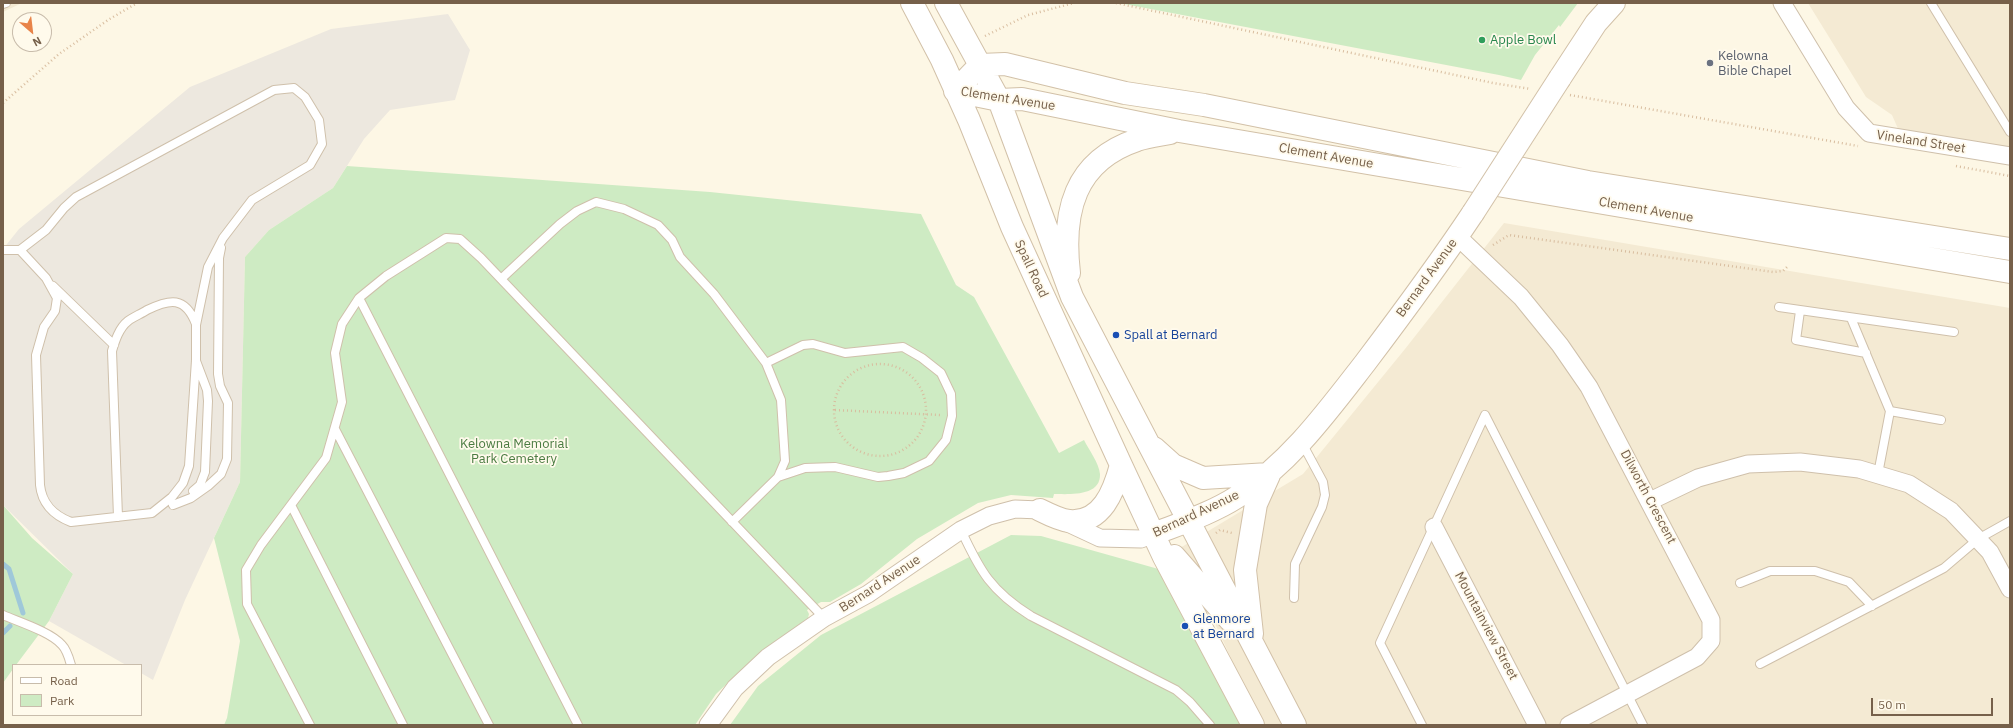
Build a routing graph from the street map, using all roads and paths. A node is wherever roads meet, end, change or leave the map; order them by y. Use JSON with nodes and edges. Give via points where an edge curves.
{"nodes":[{"id":1,"x":137,"y":3,"type":"edge"},
{"id":2,"x":912,"y":3,"type":"edge"},
{"id":3,"x":946,"y":3,"type":"edge"},
{"id":4,"x":1614,"y":3,"type":"edge"},
{"id":5,"x":1782,"y":3,"type":"edge"},
{"id":6,"x":1931,"y":3,"type":"edge"},
{"id":7,"x":980,"y":65,"type":"junction"},
{"id":8,"x":955,"y":91,"type":"junction"},
{"id":9,"x":999,"y":100,"type":"junction"},
{"id":10,"x":3,"y":103,"type":"edge"},
{"id":11,"x":1179,"y":131,"type":"junction"},
{"id":12,"x":2010,"y":132,"type":"edge"},
{"id":13,"x":2010,"y":156,"type":"edge"},
{"id":14,"x":1457,"y":236,"type":"junction"},
{"id":15,"x":223,"y":238,"type":"junction"},
{"id":16,"x":1493,"y":245,"type":"dead end"},
{"id":17,"x":3,"y":250,"type":"edge"},
{"id":18,"x":20,"y":250,"type":"junction"},
{"id":19,"x":2010,"y":250,"type":"edge"},
{"id":20,"x":1789,"y":265,"type":"dead end"},
{"id":21,"x":2010,"y":272,"type":"edge"},
{"id":22,"x":46,"y":278,"type":"junction"},
{"id":23,"x":501,"y":279,"type":"junction"},
{"id":24,"x":1072,"y":297,"type":"junction"},
{"id":25,"x":358,"y":298,"type":"junction"},
{"id":26,"x":1779,"y":307,"type":"dead end"},
{"id":27,"x":1800,"y":311,"type":"junction"},
{"id":28,"x":1852,"y":318,"type":"junction"},
{"id":29,"x":196,"y":325,"type":"junction"},
{"id":30,"x":1954,"y":332,"type":"dead end"},
{"id":31,"x":114,"y":346,"type":"junction"},
{"id":32,"x":1866,"y":353,"type":"junction"},
{"id":33,"x":196,"y":360,"type":"junction"},
{"id":34,"x":766,"y":363,"type":"junction"},
{"id":35,"x":835,"y":410,"type":"junction"},
{"id":36,"x":1890,"y":411,"type":"junction"},
{"id":37,"x":926,"y":414,"type":"junction"},
{"id":38,"x":1941,"y":420,"type":"dead end"},
{"id":39,"x":335,"y":429,"type":"junction"},
{"id":40,"x":1146,"y":440,"type":"junction"},
{"id":41,"x":1302,"y":443,"type":"junction"},
{"id":42,"x":1121,"y":465,"type":"junction"},
{"id":43,"x":1269,"y":474,"type":"junction"},
{"id":44,"x":1878,"y":474,"type":"junction"},
{"id":45,"x":778,"y":477,"type":"junction"},
{"id":46,"x":1650,"y":501,"type":"junction"},
{"id":47,"x":290,"y":505,"type":"junction"},
{"id":48,"x":173,"y":506,"type":"junction"},
{"id":49,"x":1040,"y":510,"type":"junction"},
{"id":50,"x":152,"y":513,"type":"junction"},
{"id":51,"x":118,"y":517,"type":"junction"},
{"id":52,"x":1188,"y":520,"type":"junction"},
{"id":53,"x":2010,"y":521,"type":"edge"},
{"id":54,"x":732,"y":522,"type":"junction"},
{"id":55,"x":1434,"y":527,"type":"junction"},
{"id":56,"x":961,"y":530,"type":"junction"},
{"id":57,"x":1215,"y":533,"type":"dead end"},
{"id":58,"x":1154,"y":534,"type":"junction"},
{"id":59,"x":1238,"y":534,"type":"dead end"},
{"id":60,"x":1978,"y":539,"type":"junction"},
{"id":61,"x":1740,"y":583,"type":"dead end"},
{"id":62,"x":2010,"y":589,"type":"edge"},
{"id":63,"x":1294,"y":598,"type":"dead end"},
{"id":64,"x":1872,"y":606,"type":"junction"},
{"id":65,"x":3,"y":615,"type":"edge"},
{"id":66,"x":824,"y":618,"type":"junction"},
{"id":67,"x":1254,"y":647,"type":"junction"},
{"id":68,"x":71,"y":664,"type":"edge"},
{"id":69,"x":1760,"y":664,"type":"dead end"},
{"id":70,"x":1627,"y":694,"type":"junction"},
{"id":71,"x":310,"y":725,"type":"edge"},
{"id":72,"x":403,"y":725,"type":"edge"},
{"id":73,"x":488,"y":725,"type":"edge"},
{"id":74,"x":578,"y":725,"type":"edge"},
{"id":75,"x":708,"y":725,"type":"edge"},
{"id":76,"x":1210,"y":725,"type":"edge"},
{"id":77,"x":1253,"y":725,"type":"edge"},
{"id":78,"x":1295,"y":725,"type":"edge"},
{"id":79,"x":1422,"y":725,"type":"edge"},
{"id":80,"x":1537,"y":725,"type":"edge"},
{"id":81,"x":1569,"y":725,"type":"edge"},
{"id":82,"x":1643,"y":725,"type":"edge"}],
"edges":[{"from":1,"to":10,"type":"path","via":[[59,54]]},
{"from":2,"to":8,"type":"main road","name":"Spall Road"},
{"from":3,"to":7,"type":"main road","name":"Spall Road"},
{"from":4,"to":14,"type":"main road","name":"Bernard Avenue","bridge":true,"via":[[1596,23]]},
{"from":5,"to":13,"type":"street","name":"Vineland Street","via":[[1846,108],[1869,133]]},
{"from":6,"to":12,"type":"lane"},
{"from":7,"to":8,"type":"main road","name":"Clement Avenue"},
{"from":7,"to":9,"type":"main road","name":"Spall Road"},
{"from":7,"to":19,"type":"main road","name":"Clement Avenue","via":[[1005,64],[1125,93],[1204,105],[1588,182]]},
{"from":8,"to":9,"type":"main road","name":"Clement Avenue"},
{"from":8,"to":42,"type":"main road","name":"Spall Road","via":[[1012,227]]},
{"from":9,"to":11,"type":"main road","name":"Clement Avenue","via":[[1022,99]]},
{"from":9,"to":24,"type":"main road","name":"Spall Road"},
{"from":11,"to":21,"type":"main road","name":"Clement Avenue"},
{"from":11,"to":24,"type":"main road","via":[[1137,140],[1110,152],[1086,173],[1072,200],[1069,213],[1068,260]]},
{"from":14,"to":41,"type":"main road","name":"Bernard Avenue","via":[[1387,334]]},
{"from":14,"to":46,"type":"street","name":"Dilworth Crescent","via":[[1521,297],[1560,345],[1589,387]]},
{"from":15,"to":18,"type":"lane","via":[[252,200],[310,165],[322,144],[319,120],[305,97],[294,88],[274,90],[76,197],[46,230]]},
{"from":15,"to":29,"type":"lane","via":[[208,267]]},
{"from":15,"to":48,"type":"lane","via":[[219,258],[218,369],[220,386],[228,403],[227,459],[222,474],[191,498]]},
{"from":16,"to":20,"type":"path","via":[[1509,235],[1773,272],[1783,271]]},
{"from":17,"to":18,"type":"lane"},
{"from":18,"to":22,"type":"lane"},
{"from":22,"to":31,"type":"lane"},
{"from":22,"to":51,"type":"lane","via":[[57,298],[55,312],[44,327],[36,355],[41,496],[46,505],[60,518],[71,522]]},
{"from":23,"to":25,"type":"lane","via":[[460,239],[446,238],[386,276]]},
{"from":23,"to":34,"type":"lane","via":[[577,211],[596,202],[624,209],[658,225],[672,240],[680,257],[714,294]]},
{"from":23,"to":54,"type":"lane"},
{"from":24,"to":40,"type":"main road","name":"Spall Road"},
{"from":25,"to":39,"type":"lane","via":[[342,324],[335,353],[342,402]]},
{"from":25,"to":74,"type":"lane"},
{"from":26,"to":27,"type":"lane"},
{"from":27,"to":28,"type":"lane"},
{"from":27,"to":32,"type":"lane","via":[[1796,340]]},
{"from":28,"to":30,"type":"lane"},
{"from":28,"to":32,"type":"lane"},
{"from":29,"to":31,"type":"lane","via":[[192,313],[184,305],[174,301],[163,302],[128,321],[117,336]]},
{"from":29,"to":33,"type":"lane"},
{"from":31,"to":51,"type":"lane","via":[[112,351]]},
{"from":32,"to":36,"type":"lane"},
{"from":33,"to":48,"type":"lane","via":[[208,401],[205,472],[200,485]]},
{"from":33,"to":50,"type":"lane","via":[[188,466],[183,483],[172,497]]},
{"from":34,"to":45,"type":"lane","via":[[781,400],[784,460]]},
{"from":34,"to":45,"type":"lane","via":[[803,345],[813,344],[845,353],[903,347],[941,373],[951,394],[952,416],[946,440],[929,461],[923,464],[904,473],[878,477],[835,467],[805,468]]},
{"from":35,"to":37,"type":"path"},
{"from":35,"to":37,"type":"path","via":[[835,420],[841,434],[851,446],[864,453],[879,456],[894,454],[907,447],[918,436],[925,423]]},
{"from":35,"to":37,"type":"path","via":[[839,390],[848,378],[860,369],[874,365],[890,365],[904,370],[915,380],[923,393]]},
{"from":36,"to":38,"type":"lane"},
{"from":36,"to":44,"type":"lane"},
{"from":39,"to":47,"type":"lane","via":[[326,458]]},
{"from":39,"to":73,"type":"lane"},
{"from":40,"to":43,"type":"main road","via":[[1173,465],[1203,478]]},
{"from":40,"to":52,"type":"main road","name":"Spall Road"},
{"from":41,"to":43,"type":"main road","name":"Bernard Avenue"},
{"from":41,"to":63,"type":"lane","via":[[1324,482],[1325,495],[1322,507],[1295,564]]},
{"from":42,"to":49,"type":"main road","via":[[1114,489],[1104,506],[1087,520],[1068,521]]},
{"from":42,"to":58,"type":"main road","name":"Spall Road"},
{"from":43,"to":52,"type":"main road","name":"Bernard Avenue","via":[[1237,497]]},
{"from":43,"to":67,"type":"main road","via":[[1256,504],[1245,570]]},
{"from":44,"to":46,"type":"street","via":[[1859,469],[1800,462],[1748,464],[1698,478]]},
{"from":44,"to":60,"type":"street","via":[[1910,484],[1951,511]]},
{"from":45,"to":54,"type":"lane"},
{"from":46,"to":70,"type":"street","name":"Dilworth Crescent","via":[[1711,620],[1712,641],[1697,657]]},
{"from":47,"to":71,"type":"lane","via":[[246,570],[247,604]]},
{"from":47,"to":72,"type":"lane"},
{"from":48,"to":50,"type":"lane"},
{"from":49,"to":56,"type":"street","name":"Bernard Avenue","via":[[1015,509],[989,516]]},
{"from":49,"to":58,"type":"street","name":"Bernard Avenue","via":[[1100,538],[1142,539]]},
{"from":50,"to":51,"type":"lane"},
{"from":52,"to":58,"type":"main road","name":"Bernard Avenue"},
{"from":52,"to":67,"type":"main road","name":"Spall Road"},
{"from":53,"to":60,"type":"lane"},
{"from":54,"to":66,"type":"lane"},
{"from":55,"to":70,"type":"lane","via":[[1485,415]]},
{"from":55,"to":79,"type":"lane","via":[[1380,642]]},
{"from":55,"to":80,"type":"street","name":"Mountainview Street"},
{"from":56,"to":66,"type":"street","name":"Bernard Avenue","via":[[868,594]]},
{"from":56,"to":76,"type":"lane","via":[[986,578],[1017,608],[1176,690]]},
{"from":57,"to":59,"type":"path","via":[[1220,530]]},
{"from":58,"to":67,"type":"main road"},
{"from":58,"to":77,"type":"main road"},
{"from":60,"to":62,"type":"street","via":[[1990,552]]},
{"from":60,"to":64,"type":"lane","via":[[1944,568]]},
{"from":61,"to":64,"type":"lane","via":[[1770,571],[1815,571],[1849,582]]},
{"from":64,"to":69,"type":"lane"},
{"from":65,"to":68,"type":"lane","via":[[52,637],[62,645]]},
{"from":66,"to":75,"type":"street","name":"Bernard Avenue","via":[[768,656],[736,688]]},
{"from":67,"to":78,"type":"main road"},
{"from":70,"to":81,"type":"street","name":"Dilworth Crescent"},
{"from":70,"to":82,"type":"lane"}]}
